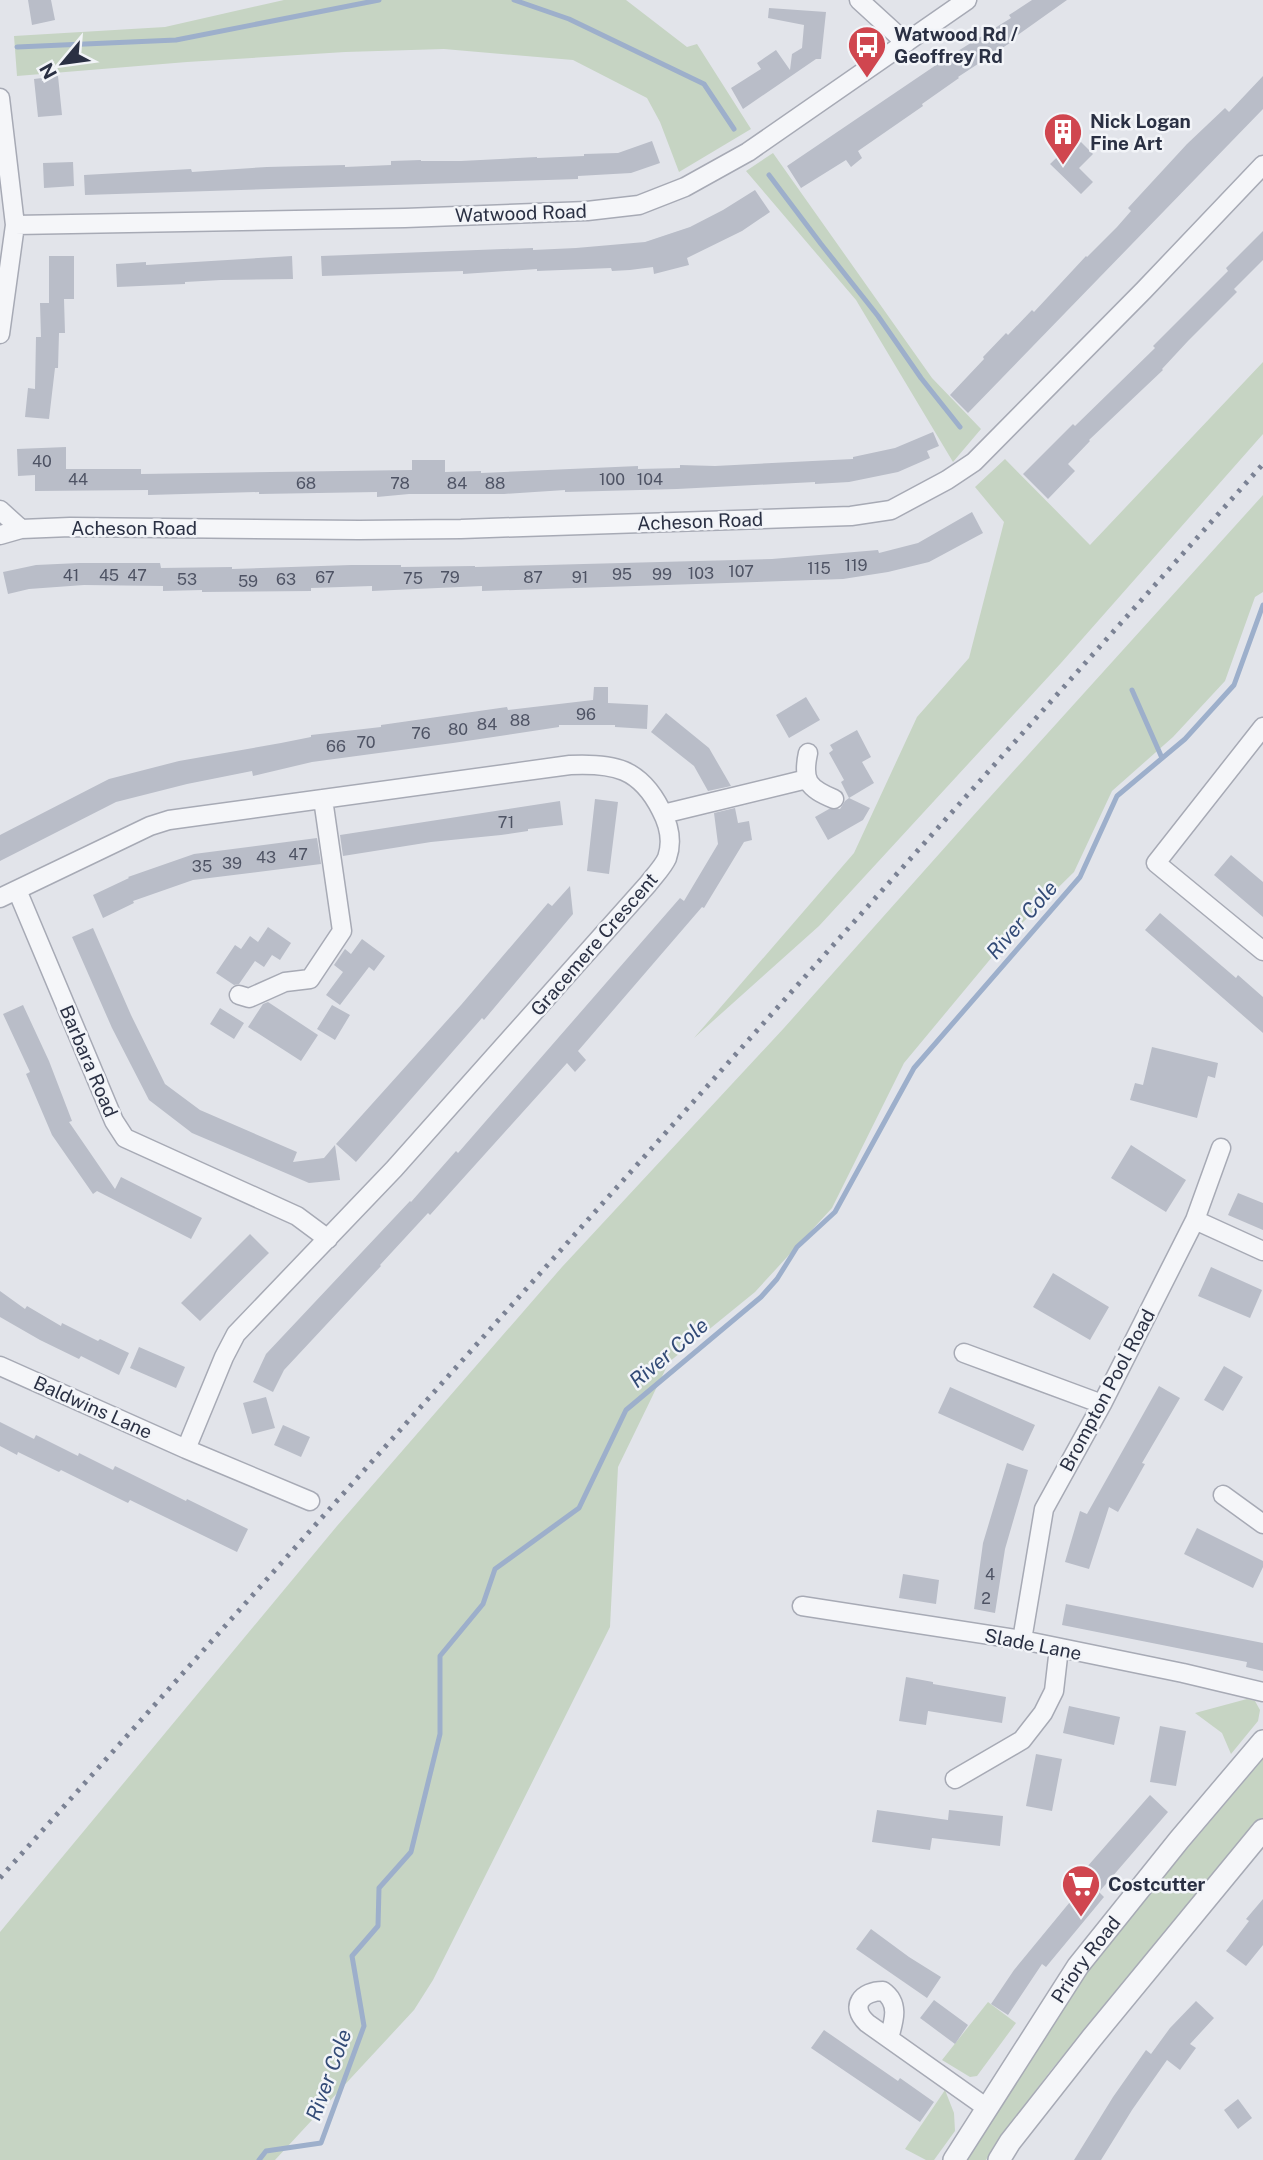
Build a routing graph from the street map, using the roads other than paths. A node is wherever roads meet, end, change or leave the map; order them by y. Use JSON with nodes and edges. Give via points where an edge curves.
{"nodes":[{"id":1,"x":859,"y":0,"type":"edge"},
{"id":2,"x":967,"y":0,"type":"edge"},
{"id":3,"x":906,"y":43,"type":"junction"},
{"id":4,"x":0,"y":98,"type":"edge"},
{"id":5,"x":1263,"y":165,"type":"edge"},
{"id":6,"x":15,"y":225,"type":"junction"},
{"id":7,"x":0,"y":334,"type":"edge"},
{"id":8,"x":0,"y":510,"type":"edge"},
{"id":9,"x":21,"y":529,"type":"junction"},
{"id":10,"x":0,"y":535,"type":"edge"},
{"id":11,"x":1263,"y":727,"type":"edge"},
{"id":12,"x":808,"y":753,"type":"dead end"},
{"id":13,"x":807,"y":779,"type":"junction"},
{"id":14,"x":323,"y":799,"type":"junction"},
{"id":15,"x":834,"y":799,"type":"dead end"},
{"id":16,"x":663,"y":814,"type":"junction"},
{"id":17,"x":17,"y":890,"type":"junction"},
{"id":18,"x":0,"y":898,"type":"edge"},
{"id":19,"x":1263,"y":951,"type":"edge"},
{"id":20,"x":239,"y":995,"type":"dead end"},
{"id":21,"x":1221,"y":1148,"type":"dead end"},
{"id":22,"x":1195,"y":1220,"type":"junction"},
{"id":23,"x":328,"y":1239,"type":"junction"},
{"id":24,"x":1263,"y":1251,"type":"edge"},
{"id":25,"x":964,"y":1353,"type":"dead end"},
{"id":26,"x":0,"y":1366,"type":"edge"},
{"id":27,"x":1102,"y":1404,"type":"junction"},
{"id":28,"x":186,"y":1449,"type":"junction"},
{"id":29,"x":1223,"y":1495,"type":"dead end"},
{"id":30,"x":310,"y":1501,"type":"dead end"},
{"id":31,"x":1263,"y":1524,"type":"edge"},
{"id":32,"x":802,"y":1606,"type":"dead end"},
{"id":33,"x":1022,"y":1640,"type":"junction"},
{"id":34,"x":1059,"y":1648,"type":"junction"},
{"id":35,"x":1263,"y":1692,"type":"edge"},
{"id":36,"x":1263,"y":1741,"type":"edge"},
{"id":37,"x":955,"y":1779,"type":"dead end"},
{"id":38,"x":1263,"y":1830,"type":"edge"},
{"id":39,"x":889,"y":2038,"type":"dead end"},
{"id":40,"x":987,"y":2108,"type":"junction"},
{"id":41,"x":954,"y":2160,"type":"edge"},
{"id":42,"x":999,"y":2160,"type":"edge"}],
"edges":[{"from":1,"to":3,"type":"street"},
{"from":2,"to":3,"type":"street","name":"Watwood Road"},
{"from":3,"to":6,"type":"street","name":"Watwood Road","via":[[748,152],[685,187],[639,205],[405,218]]},
{"from":4,"to":6,"type":"street"},
{"from":5,"to":9,"type":"street","name":"Acheson Road","via":[[974,462],[891,510],[851,516],[461,529]]},
{"from":6,"to":7,"type":"street"},
{"from":8,"to":9,"type":"street"},
{"from":9,"to":10,"type":"street","name":"Acheson Road"},
{"from":11,"to":19,"type":"street","via":[[1156,863]]},
{"from":12,"to":13,"type":"street"},
{"from":13,"to":15,"type":"street","via":[[817,792]]},
{"from":13,"to":16,"type":"street"},
{"from":14,"to":16,"type":"street","name":"Gracemere Crescent","via":[[598,764],[639,779]]},
{"from":14,"to":17,"type":"street","name":"Gracemere Crescent","via":[[169,820]]},
{"from":14,"to":20,"type":"street","via":[[342,931],[310,979],[285,982],[249,998]]},
{"from":16,"to":23,"type":"street","name":"Gracemere Crescent","via":[[670,845],[666,860],[648,884]]},
{"from":17,"to":18,"type":"street","name":"Gracemere Crescent"},
{"from":17,"to":23,"type":"street","name":"Barbara Road","via":[[125,1138],[297,1216]]},
{"from":21,"to":22,"type":"street","name":"Brompton Pool Road"},
{"from":22,"to":24,"type":"street"},
{"from":22,"to":27,"type":"street","name":"Brompton Pool Road"},
{"from":23,"to":28,"type":"street","name":"Gracemere Crescent","via":[[236,1334]]},
{"from":25,"to":27,"type":"street"},
{"from":26,"to":28,"type":"street","name":"Baldwins Lane"},
{"from":27,"to":33,"type":"street","name":"Brompton Pool Road","via":[[1044,1509]]},
{"from":28,"to":30,"type":"street","name":"Baldwins Lane"},
{"from":29,"to":31,"type":"street"},
{"from":32,"to":33,"type":"street","name":"Slade Lane"},
{"from":33,"to":34,"type":"street","name":"Slade Lane"},
{"from":34,"to":35,"type":"street","name":"Slade Lane"},
{"from":34,"to":37,"type":"street","via":[[1055,1691],[1022,1740]]},
{"from":36,"to":40,"type":"street","name":"Priory Road","via":[[1078,1966]]},
{"from":38,"to":42,"type":"street","via":[[1091,2039]]},
{"from":39,"to":40,"type":"street"},
{"from":40,"to":41,"type":"street","name":"Priory Road"}]}
